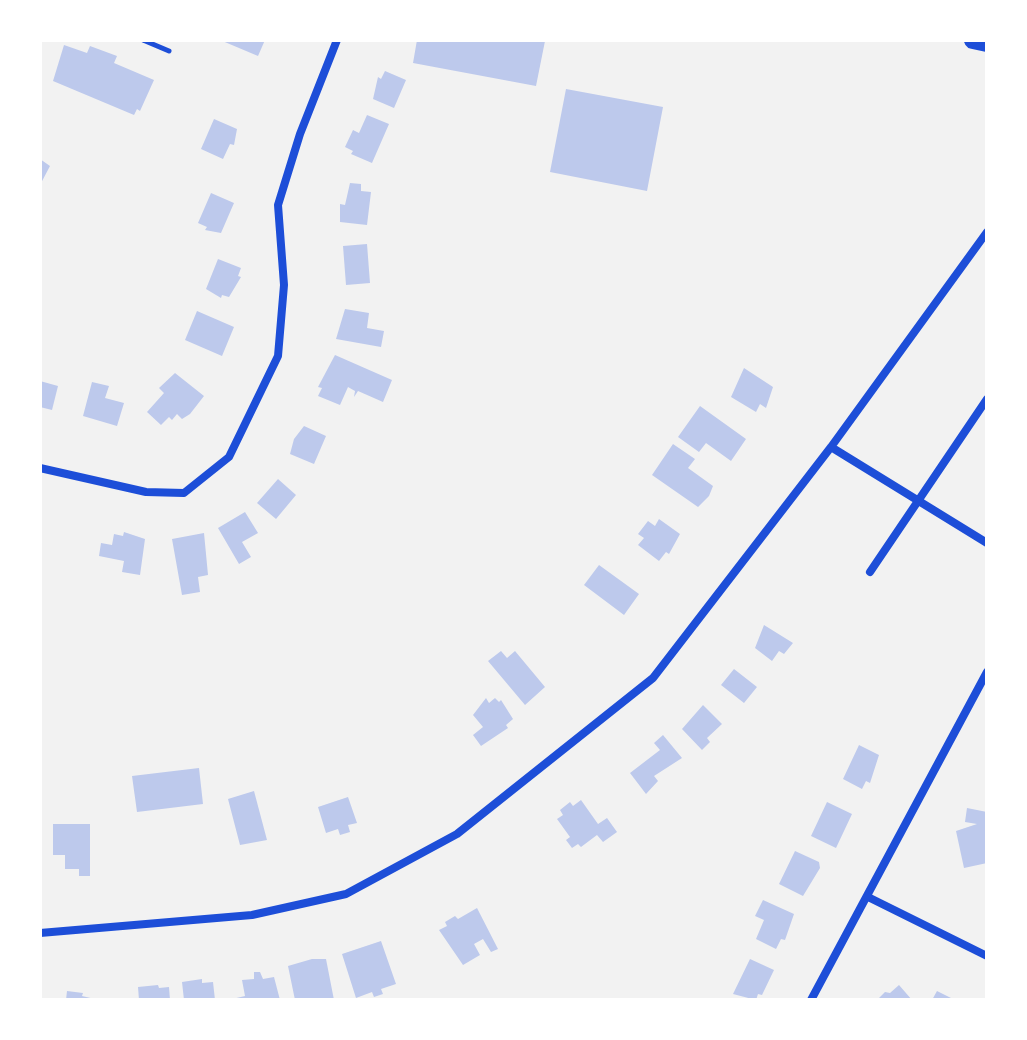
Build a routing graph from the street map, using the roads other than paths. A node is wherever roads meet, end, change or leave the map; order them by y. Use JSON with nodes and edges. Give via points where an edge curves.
{"nodes":[{"id":1,"x":143,"y":40,"type":"edge"},
{"id":2,"x":337,"y":40,"type":"edge"},
{"id":3,"x":973,"y":40,"type":"edge"},
{"id":4,"x":987,"y":43,"type":"edge"},
{"id":5,"x":169,"y":51,"type":"dead end"},
{"id":6,"x":987,"y":232,"type":"edge"},
{"id":7,"x":987,"y":399,"type":"edge"},
{"id":8,"x":831,"y":447,"type":"junction"},
{"id":9,"x":40,"y":468,"type":"edge"},
{"id":10,"x":915,"y":501,"type":"junction"},
{"id":11,"x":987,"y":543,"type":"edge"},
{"id":12,"x":870,"y":572,"type":"dead end"},
{"id":13,"x":987,"y":672,"type":"edge"},
{"id":14,"x":868,"y":897,"type":"junction"},
{"id":15,"x":40,"y":933,"type":"edge"},
{"id":16,"x":987,"y":956,"type":"edge"},
{"id":17,"x":811,"y":1000,"type":"edge"}],
"edges":[{"from":1,"to":5,"type":"lane"},
{"from":2,"to":9,"type":"street","via":[[278,205],[284,285],[278,356],[229,457],[184,493],[146,492]]},
{"from":3,"to":4,"type":"main road"},
{"from":6,"to":8,"type":"street"},
{"from":7,"to":10,"type":"street"},
{"from":8,"to":10,"type":"street"},
{"from":8,"to":15,"type":"street","via":[[653,678],[457,834],[346,894],[252,915]]},
{"from":10,"to":11,"type":"street"},
{"from":10,"to":12,"type":"street"},
{"from":13,"to":14,"type":"street"},
{"from":14,"to":16,"type":"street"},
{"from":14,"to":17,"type":"street"}]}
